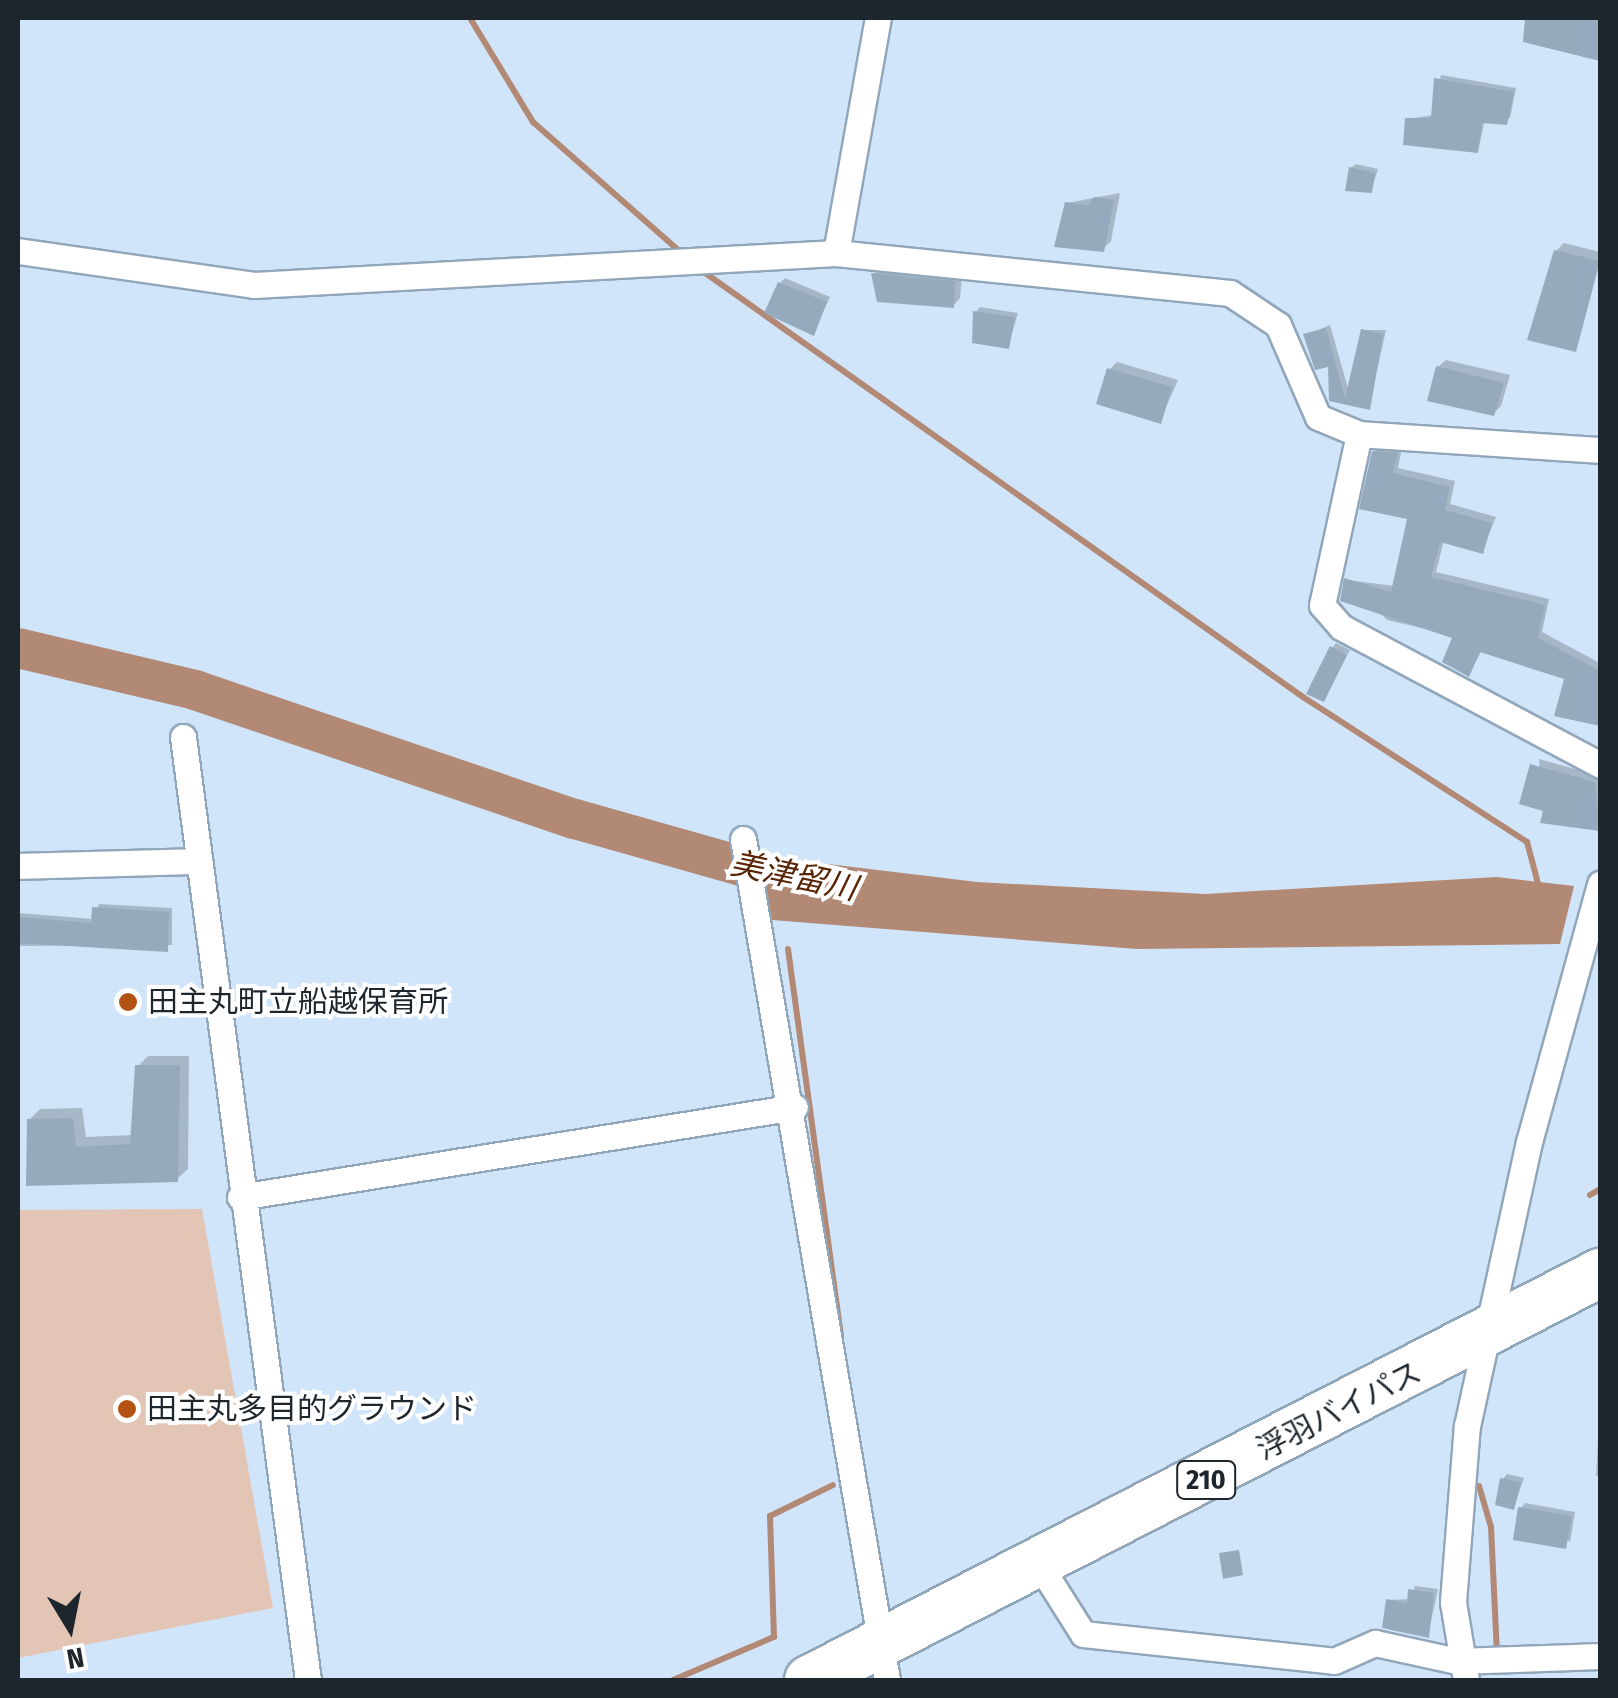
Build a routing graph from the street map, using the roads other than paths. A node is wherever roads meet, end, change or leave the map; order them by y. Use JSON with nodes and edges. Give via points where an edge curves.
{"nodes":[{"id":1,"x":878,"y":18,"type":"edge"},
{"id":2,"x":18,"y":250,"type":"edge"},
{"id":3,"x":836,"y":253,"type":"junction"},
{"id":4,"x":1359,"y":434,"type":"junction"},
{"id":5,"x":1600,"y":450,"type":"edge"},
{"id":6,"x":183,"y":737,"type":"dead end"},
{"id":7,"x":1600,"y":765,"type":"edge"},
{"id":8,"x":743,"y":839,"type":"dead end"},
{"id":9,"x":198,"y":860,"type":"junction"},
{"id":10,"x":18,"y":866,"type":"edge"},
{"id":11,"x":1600,"y":884,"type":"edge"},
{"id":12,"x":795,"y":1106,"type":"junction"},
{"id":13,"x":240,"y":1197,"type":"junction"},
{"id":14,"x":1600,"y":1273,"type":"edge"},
{"id":15,"x":1482,"y":1336,"type":"junction"},
{"id":16,"x":1040,"y":1566,"type":"junction"},
{"id":17,"x":1600,"y":1656,"type":"edge"},
{"id":18,"x":882,"y":1664,"type":"edge"},
{"id":19,"x":1462,"y":1671,"type":"edge"},
{"id":20,"x":308,"y":1680,"type":"edge"},
{"id":21,"x":810,"y":1680,"type":"edge"}],
"edges":[{"from":1,"to":3,"type":"street"},
{"from":2,"to":3,"type":"street","via":[[254,285]]},
{"from":3,"to":4,"type":"street","via":[[1230,293],[1278,325],[1318,417]]},
{"from":4,"to":5,"type":"street"},
{"from":4,"to":7,"type":"street","via":[[1322,605],[1342,626]]},
{"from":6,"to":9,"type":"street"},
{"from":8,"to":12,"type":"street"},
{"from":9,"to":10,"type":"street"},
{"from":9,"to":13,"type":"street"},
{"from":11,"to":15,"type":"street"},
{"from":12,"to":13,"type":"street"},
{"from":12,"to":18,"type":"street"},
{"from":13,"to":20,"type":"street"},
{"from":14,"to":15,"type":"highway","name":"浮羽バイパス","number":"210"},
{"from":15,"to":16,"type":"highway","name":"浮羽バイパス","number":"210"},
{"from":15,"to":19,"type":"street","via":[[1456,1517]]},
{"from":16,"to":18,"type":"highway","name":"浮羽バイパス","number":"210"},
{"from":16,"to":19,"type":"street","via":[[1083,1634],[1334,1662],[1375,1643]]},
{"from":17,"to":19,"type":"street"},
{"from":18,"to":21,"type":"highway","name":"浮羽バイパス","number":"210"}]}
